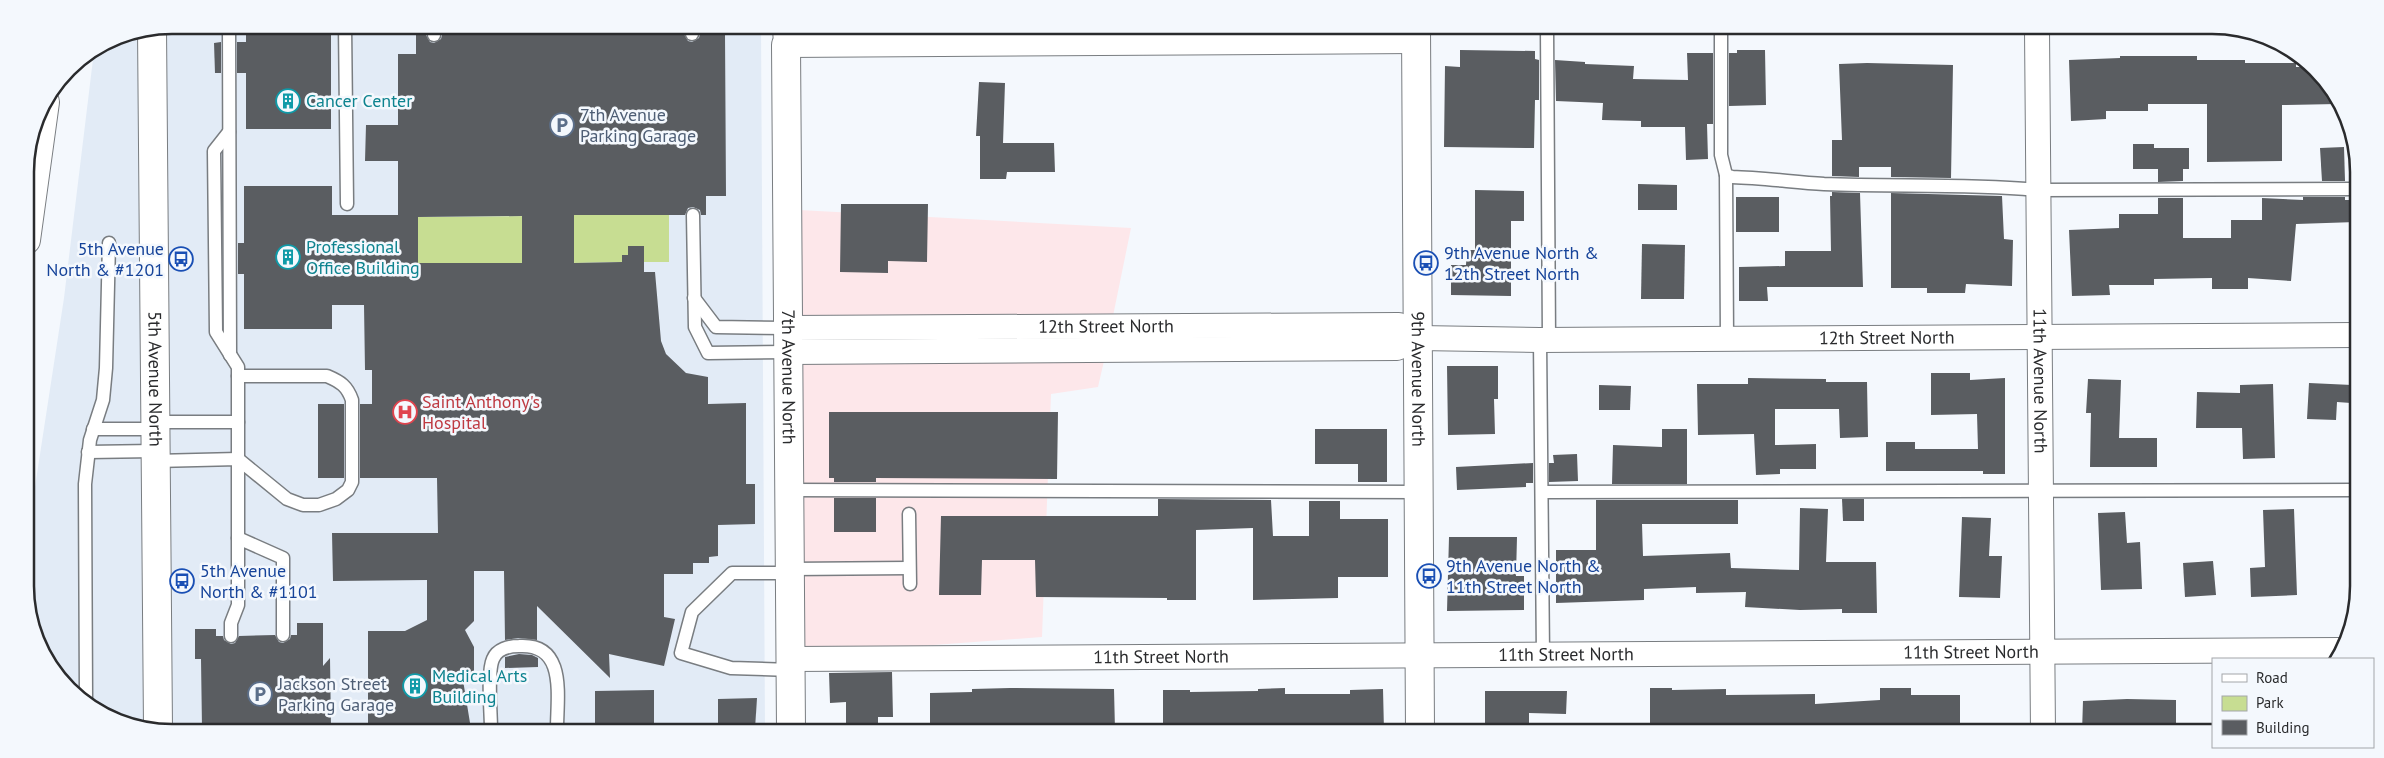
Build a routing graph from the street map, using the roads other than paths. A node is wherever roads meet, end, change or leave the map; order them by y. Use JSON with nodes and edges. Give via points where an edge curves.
{"nodes":[{"id":1,"x":229,"y":34,"type":"edge"},
{"id":2,"x":345,"y":34,"type":"edge"},
{"id":3,"x":1416,"y":34,"type":"edge"},
{"id":4,"x":1547,"y":34,"type":"edge"},
{"id":5,"x":1721,"y":34,"type":"edge"},
{"id":6,"x":2037,"y":34,"type":"edge"},
{"id":7,"x":152,"y":35,"type":"edge"},
{"id":8,"x":1267,"y":35,"type":"edge"},
{"id":9,"x":786,"y":36,"type":"edge"},
{"id":10,"x":42,"y":125,"type":"edge"},
{"id":11,"x":1726,"y":175,"type":"junction"},
{"id":12,"x":34,"y":182,"type":"edge"},
{"id":13,"x":2350,"y":189,"type":"edge"},
{"id":14,"x":2038,"y":190,"type":"junction"},
{"id":15,"x":347,"y":204,"type":"dead end"},
{"id":16,"x":693,"y":215,"type":"dead end"},
{"id":17,"x":110,"y":243,"type":"dead end"},
{"id":18,"x":694,"y":298,"type":"junction"},
{"id":19,"x":2350,"y":336,"type":"edge"},
{"id":20,"x":2040,"y":337,"type":"junction"},
{"id":21,"x":1419,"y":338,"type":"junction"},
{"id":22,"x":1727,"y":339,"type":"junction"},
{"id":23,"x":789,"y":340,"type":"junction"},
{"id":24,"x":1545,"y":340,"type":"junction"},
{"id":25,"x":238,"y":376,"type":"junction"},
{"id":26,"x":238,"y":422,"type":"junction"},
{"id":27,"x":93,"y":430,"type":"junction"},
{"id":28,"x":154,"y":441,"type":"junction"},
{"id":29,"x":88,"y":452,"type":"junction"},
{"id":30,"x":238,"y":460,"type":"junction"},
{"id":31,"x":790,"y":490,"type":"junction"},
{"id":32,"x":2350,"y":490,"type":"edge"},
{"id":33,"x":2041,"y":491,"type":"junction"},
{"id":34,"x":1418,"y":492,"type":"junction"},
{"id":35,"x":1543,"y":492,"type":"junction"},
{"id":36,"x":909,"y":514,"type":"dead end"},
{"id":37,"x":238,"y":538,"type":"junction"},
{"id":38,"x":909,"y":568,"type":"junction"},
{"id":39,"x":790,"y":571,"type":"junction"},
{"id":40,"x":910,"y":584,"type":"dead end"},
{"id":41,"x":283,"y":635,"type":"dead end"},
{"id":42,"x":231,"y":636,"type":"dead end"},
{"id":43,"x":2334,"y":650,"type":"edge"},
{"id":44,"x":2042,"y":652,"type":"junction"},
{"id":45,"x":1543,"y":655,"type":"junction"},
{"id":46,"x":1420,"y":656,"type":"junction"},
{"id":47,"x":791,"y":665,"type":"junction"},
{"id":48,"x":86,"y":694,"type":"edge"},
{"id":49,"x":158,"y":723,"type":"edge"},
{"id":50,"x":491,"y":724,"type":"edge"},
{"id":51,"x":557,"y":724,"type":"edge"},
{"id":52,"x":792,"y":724,"type":"edge"},
{"id":53,"x":1420,"y":724,"type":"edge"},
{"id":54,"x":2043,"y":724,"type":"edge"}],
"edges":[{"from":1,"to":25,"type":"lane","via":[[229,132],[214,151],[216,332],[238,367]]},
{"from":2,"to":15,"type":"lane"},
{"from":3,"to":8,"type":"street"},
{"from":3,"to":21,"type":"main road","name":"9th Avenue North"},
{"from":4,"to":24,"type":"lane"},
{"from":5,"to":11,"type":"lane","via":[[1721,155]]},
{"from":6,"to":14,"type":"street","name":"11th Avenue North"},
{"from":7,"to":28,"type":"main road","name":"5th Avenue North"},
{"from":8,"to":9,"type":"street"},
{"from":9,"to":23,"type":"main road","name":"7th Avenue North"},
{"from":10,"to":12,"type":"main road"},
{"from":11,"to":14,"type":"lane","via":[[1822,184]]},
{"from":11,"to":22,"type":"lane"},
{"from":13,"to":14,"type":"lane"},
{"from":14,"to":20,"type":"street","name":"11th Avenue North"},
{"from":16,"to":18,"type":"lane"},
{"from":17,"to":27,"type":"lane","via":[[106,368],[103,400]]},
{"from":18,"to":23,"type":"lane","via":[[716,328]]},
{"from":18,"to":23,"type":"lane","via":[[695,328],[708,353]]},
{"from":19,"to":20,"type":"street","name":"12th Street North"},
{"from":20,"to":22,"type":"street","name":"12th Street North"},
{"from":20,"to":33,"type":"street","name":"11th Avenue North"},
{"from":21,"to":23,"type":"street","name":"12th Street North","via":[[1397,348]]},
{"from":21,"to":24,"type":"street","name":"12th Street North"},
{"from":21,"to":34,"type":"main road","name":"9th Avenue North"},
{"from":22,"to":24,"type":"street","name":"12th Street North"},
{"from":23,"to":31,"type":"main road","name":"7th Avenue North"},
{"from":24,"to":35,"type":"lane"},
{"from":25,"to":26,"type":"lane"},
{"from":25,"to":30,"type":"lane","via":[[327,376],[348,388],[352,400],[352,482],[348,490],[336,499],[319,505],[303,504],[287,499]]},
{"from":26,"to":28,"type":"lane"},
{"from":26,"to":30,"type":"lane"},
{"from":27,"to":28,"type":"lane"},
{"from":27,"to":29,"type":"lane"},
{"from":28,"to":29,"type":"lane"},
{"from":28,"to":30,"type":"lane"},
{"from":28,"to":49,"type":"main road","name":"5th Avenue North"},
{"from":29,"to":48,"type":"lane","via":[[85,484]]},
{"from":30,"to":37,"type":"lane"},
{"from":31,"to":34,"type":"lane"},
{"from":31,"to":39,"type":"main road","name":"7th Avenue North"},
{"from":32,"to":33,"type":"lane"},
{"from":33,"to":35,"type":"lane"},
{"from":33,"to":44,"type":"street","name":"11th Avenue North"},
{"from":34,"to":46,"type":"main road","name":"9th Avenue North"},
{"from":35,"to":45,"type":"lane"},
{"from":36,"to":38,"type":"lane"},
{"from":37,"to":41,"type":"lane","via":[[283,558]]},
{"from":37,"to":42,"type":"lane","via":[[238,605],[231,623]]},
{"from":38,"to":39,"type":"lane"},
{"from":38,"to":40,"type":"lane"},
{"from":39,"to":47,"type":"main road","name":"7th Avenue North"},
{"from":39,"to":47,"type":"lane","via":[[732,573],[692,612],[681,653],[731,668]]},
{"from":43,"to":44,"type":"street","name":"11th Street North"},
{"from":44,"to":45,"type":"street","name":"11th Street North"},
{"from":44,"to":54,"type":"street","name":"11th Avenue North"},
{"from":45,"to":46,"type":"street","name":"11th Street North"},
{"from":46,"to":47,"type":"street","name":"11th Street North"},
{"from":46,"to":53,"type":"main road","name":"9th Avenue North"},
{"from":47,"to":52,"type":"main road","name":"7th Avenue North"},
{"from":50,"to":51,"type":"lane","via":[[490,670],[493,658],[502,649],[524,646],[540,648],[549,654],[554,665]]}]}
